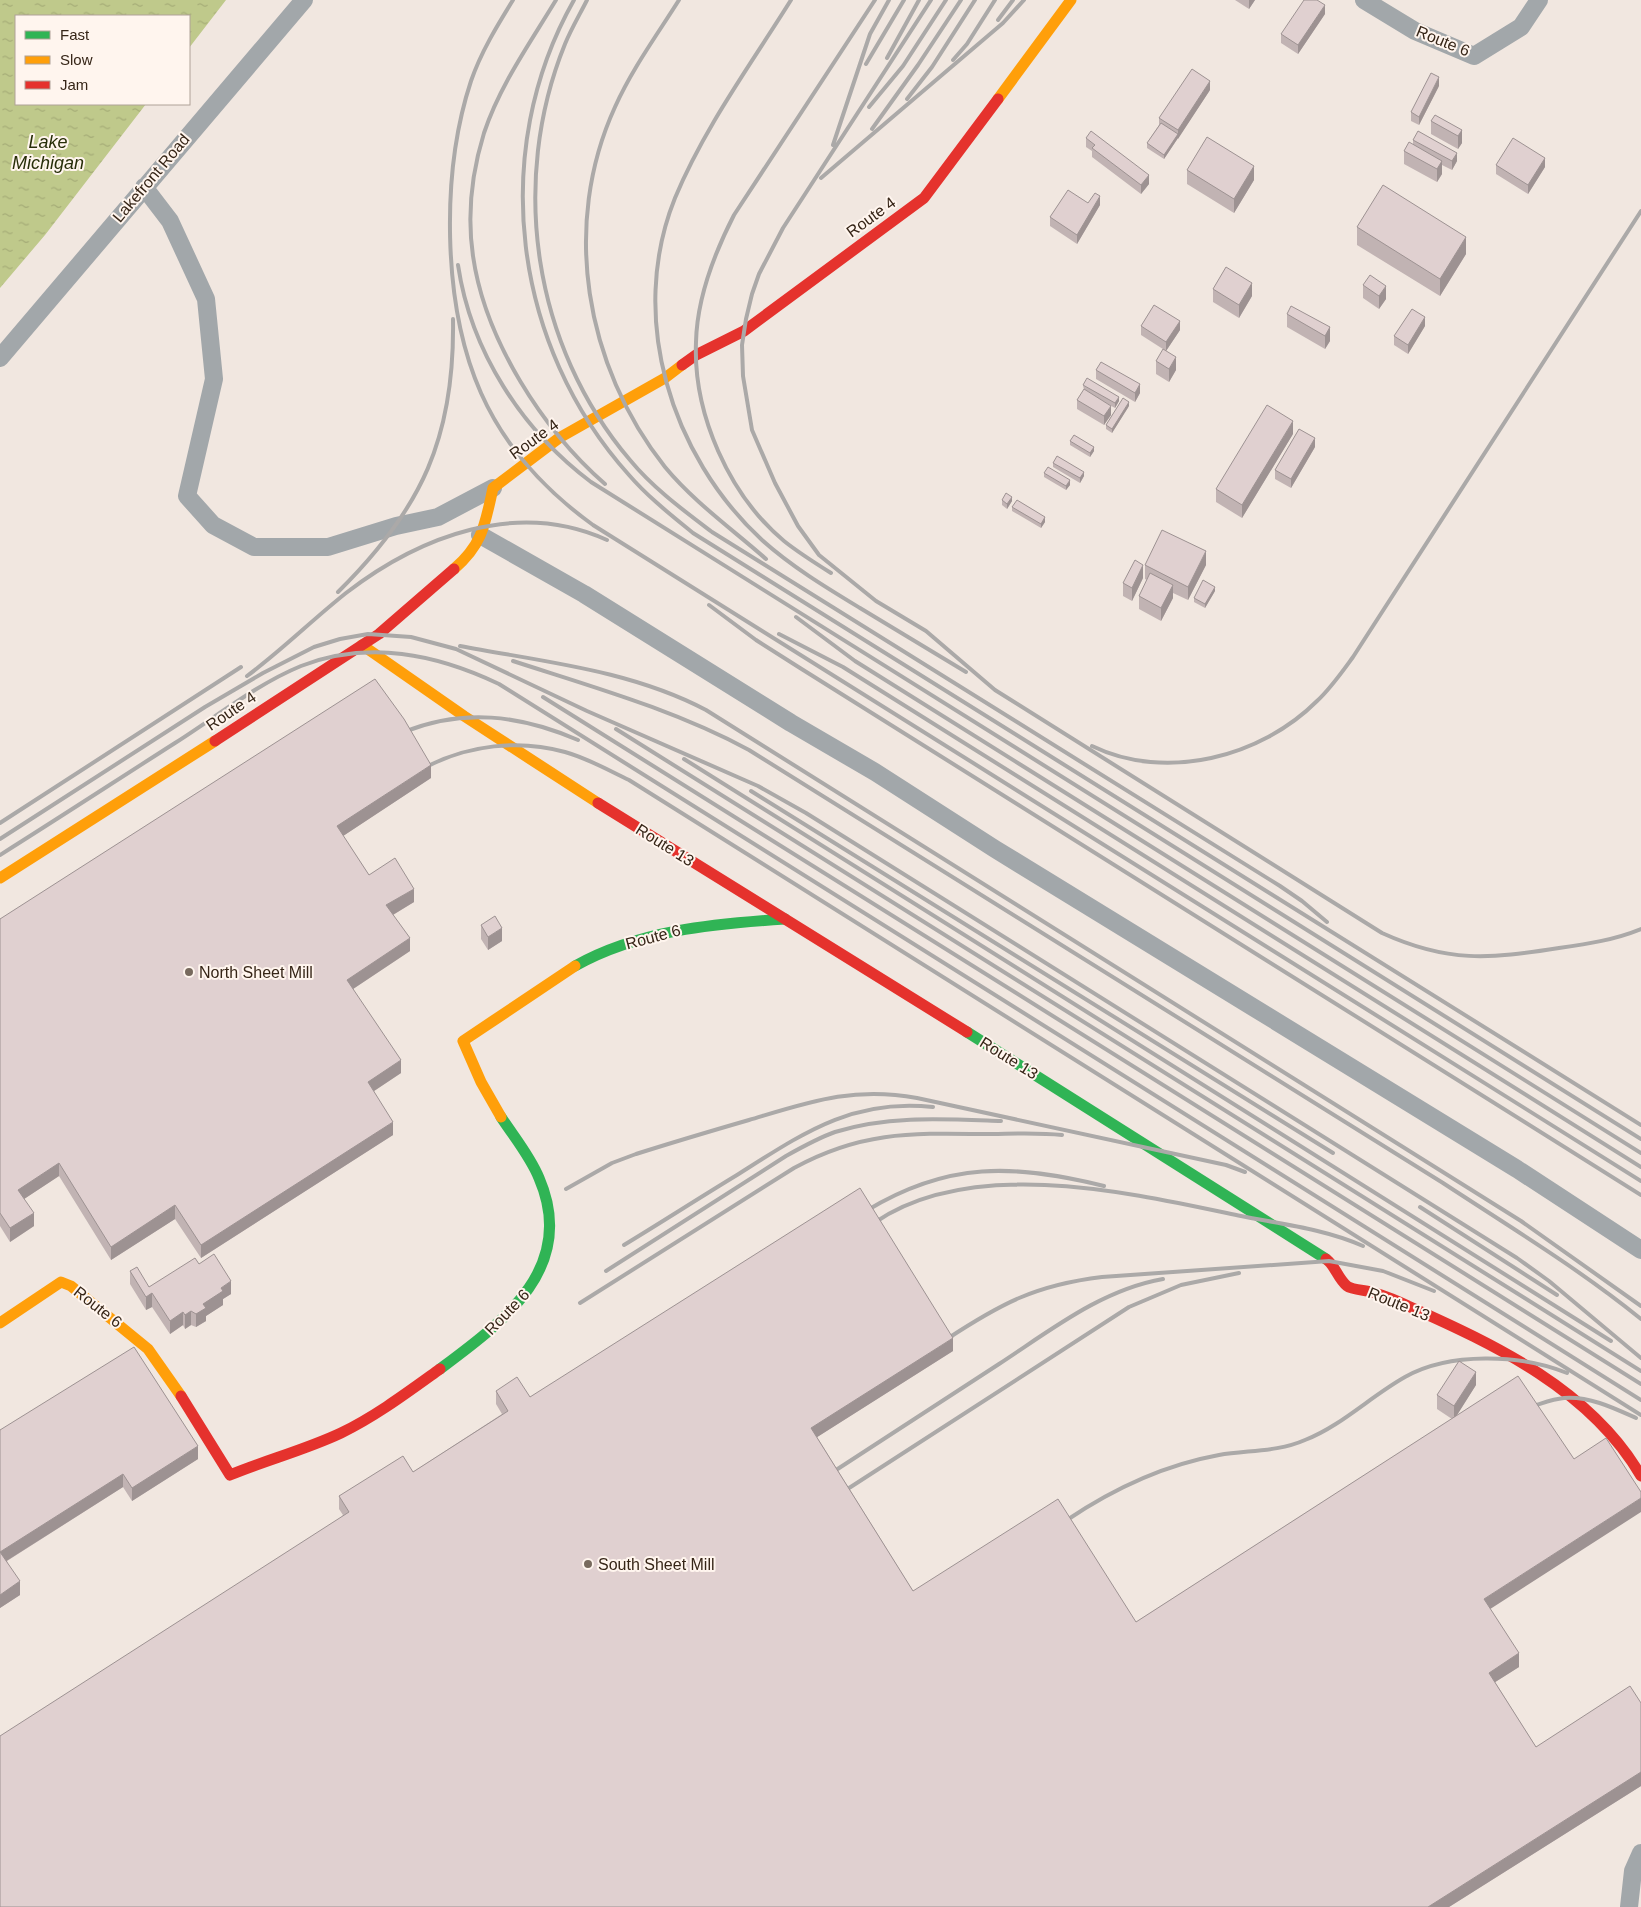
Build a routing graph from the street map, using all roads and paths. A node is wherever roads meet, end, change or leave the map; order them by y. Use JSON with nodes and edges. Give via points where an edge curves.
{"nodes":[{"id":1,"x":304,"y":0,"type":"edge"},
{"id":2,"x":1071,"y":0,"type":"edge"},
{"id":3,"x":1364,"y":0,"type":"edge"},
{"id":4,"x":1538,"y":0,"type":"edge"},
{"id":5,"x":144,"y":186,"type":"junction"},
{"id":6,"x":0,"y":358,"type":"edge"},
{"id":7,"x":493,"y":488,"type":"junction"},
{"id":8,"x":480,"y":535,"type":"junction"},
{"id":9,"x":362,"y":645,"type":"junction"},
{"id":10,"x":0,"y":878,"type":"edge"},
{"id":11,"x":785,"y":919,"type":"junction"},
{"id":12,"x":1641,"y":1250,"type":"edge"},
{"id":13,"x":0,"y":1323,"type":"edge"},
{"id":14,"x":1641,"y":1476,"type":"edge"},
{"id":15,"x":1641,"y":1853,"type":"edge"},
{"id":16,"x":1629,"y":1907,"type":"edge"}],
"edges":[{"from":1,"to":5,"type":"street","name":"Lakefront Road"},
{"from":2,"to":7,"type":"street","name":"Route 4","via":[[924,198],[744,331],[696,355],[665,378],[560,438]]},
{"from":3,"to":4,"type":"street","name":"Route 6","via":[[1415,31],[1474,56],[1521,27]]},
{"from":5,"to":6,"type":"street","name":"Lakefront Road"},
{"from":5,"to":7,"type":"street","via":[[170,221],[206,299],[214,379],[187,496],[213,525],[254,547],[328,547],[438,517]]},
{"from":7,"to":8,"type":"street","name":"Route 4"},
{"from":8,"to":9,"type":"street","name":"Route 4","via":[[470,554],[379,634]]},
{"from":8,"to":12,"type":"street","via":[[584,594],[875,772],[995,850],[1517,1169]]},
{"from":9,"to":10,"type":"street","name":"Route 4"},
{"from":9,"to":11,"type":"street","name":"Route 13","via":[[516,752]]},
{"from":11,"to":13,"type":"street","name":"Route 6","via":[[680,929],[620,946],[567,971],[463,1041],[493,1105],[543,1187],[549,1221],[543,1265],[521,1300],[474,1344],[409,1392],[341,1433],[230,1474],[177,1388],[148,1349],[71,1286],[62,1282]]},
{"from":11,"to":14,"type":"street","name":"Route 13","via":[[1317,1252],[1329,1261],[1347,1286],[1398,1300],[1519,1360],[1606,1427]]},
{"from":15,"to":16,"type":"street","via":[[1632,1871]]}]}
